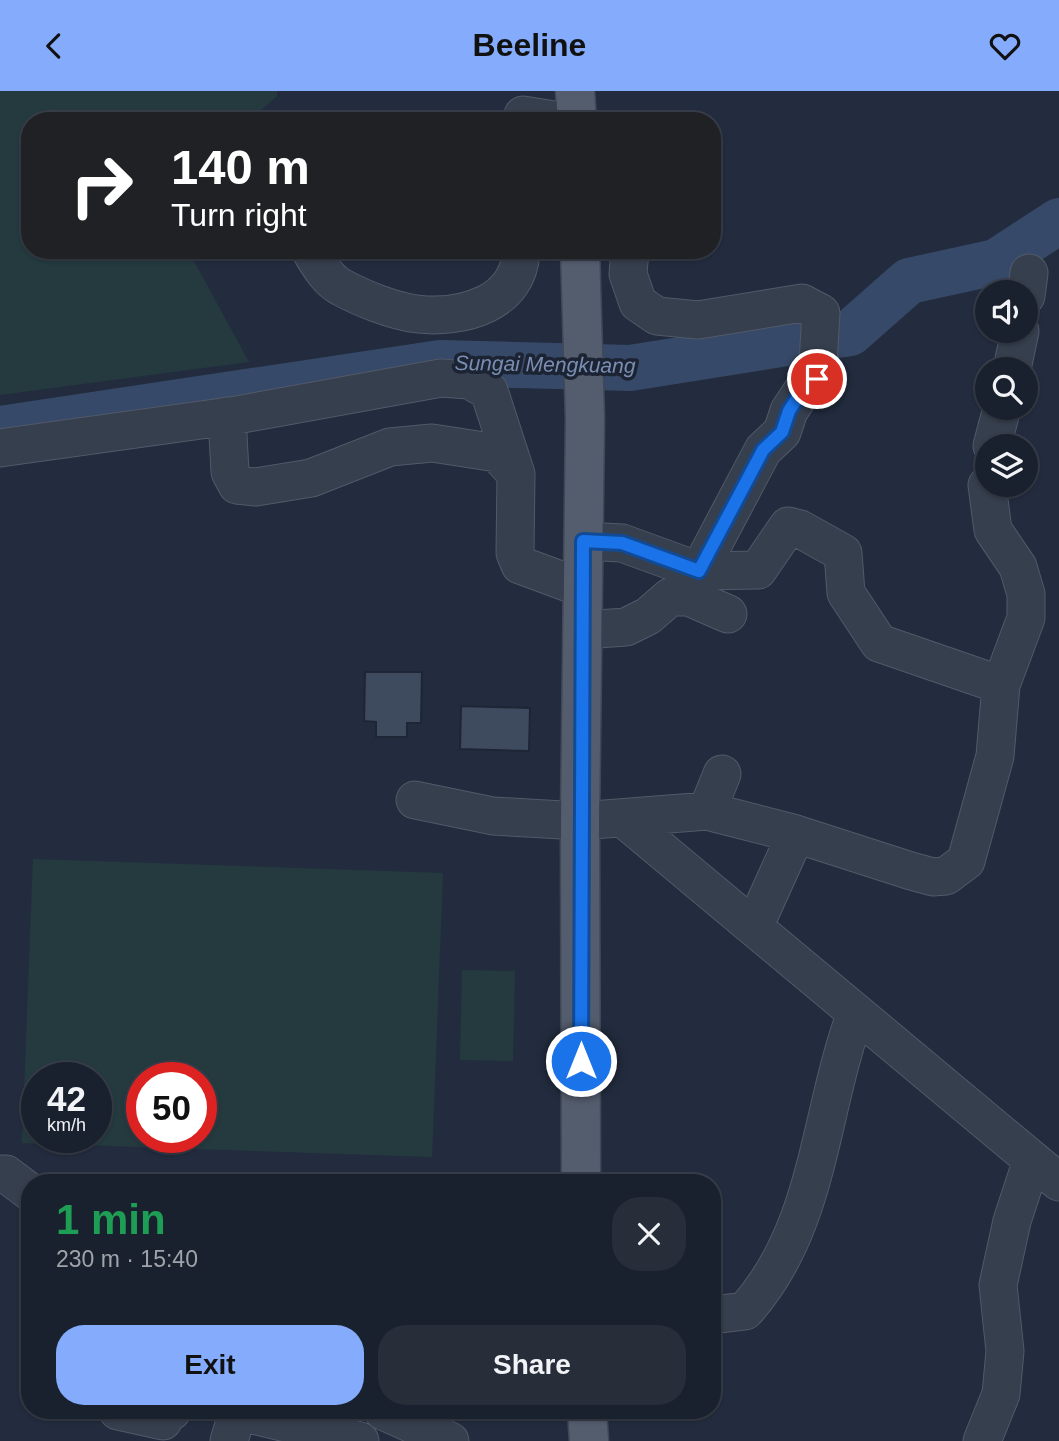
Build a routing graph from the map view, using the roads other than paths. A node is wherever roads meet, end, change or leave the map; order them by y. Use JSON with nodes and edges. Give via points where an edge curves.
{"nodes":[{"id":1,"x":575,"y":91,"type":"edge"},
{"id":2,"x":577,"y":112,"type":"edge"},
{"id":3,"x":317,"y":259,"type":"edge"},
{"id":4,"x":519,"y":259,"type":"edge"},
{"id":5,"x":629,"y":259,"type":"edge"},
{"id":6,"x":580,"y":261,"type":"edge"},
{"id":7,"x":227,"y":416,"type":"junction"},
{"id":8,"x":0,"y":448,"type":"edge"},
{"id":9,"x":516,"y":474,"type":"junction"},
{"id":10,"x":989,"y":497,"type":"edge"},
{"id":11,"x":583,"y":541,"type":"junction"},
{"id":12,"x":699,"y":571,"type":"junction"},
{"id":13,"x":582,"y":588,"type":"junction"},
{"id":14,"x":728,"y":614,"type":"dead end"},
{"id":15,"x":583,"y":631,"type":"junction"},
{"id":16,"x":1001,"y":685,"type":"junction"},
{"id":17,"x":722,"y":774,"type":"dead end"},
{"id":18,"x":415,"y":800,"type":"dead end"},
{"id":19,"x":706,"y":811,"type":"junction"},
{"id":20,"x":624,"y":819,"type":"junction"},
{"id":21,"x":580,"y":821,"type":"junction"},
{"id":22,"x":796,"y":834,"type":"junction"},
{"id":23,"x":754,"y":927,"type":"junction"},
{"id":24,"x":856,"y":1013,"type":"junction"},
{"id":25,"x":1045,"y":1171,"type":"edge"},
{"id":26,"x":0,"y":1174,"type":"edge"},
{"id":27,"x":581,"y":1174,"type":"edge"},
{"id":28,"x":21,"y":1185,"type":"edge"},
{"id":29,"x":721,"y":1314,"type":"edge"},
{"id":30,"x":236,"y":1419,"type":"edge"},
{"id":31,"x":271,"y":1419,"type":"edge"},
{"id":32,"x":588,"y":1419,"type":"edge"},
{"id":33,"x":388,"y":1422,"type":"edge"},
{"id":34,"x":229,"y":1441,"type":"edge"},
{"id":35,"x":360,"y":1441,"type":"edge"},
{"id":36,"x":450,"y":1441,"type":"edge"},
{"id":37,"x":589,"y":1441,"type":"edge"},
{"id":38,"x":982,"y":1441,"type":"edge"}],
"edges":[{"from":1,"to":2,"type":"main road"},
{"from":3,"to":4,"type":"street","via":[[338,286],[417,314],[472,310],[491,303],[515,280]]},
{"from":5,"to":12,"type":"street","via":[[628,274],[638,303],[657,316],[698,320],[803,303],[821,313],[817,379],[808,381],[782,432],[763,450]]},
{"from":6,"to":11,"type":"main road"},
{"from":7,"to":8,"type":"street"},
{"from":7,"to":9,"type":"street","via":[[441,378],[469,380],[489,391]]},
{"from":7,"to":9,"type":"street","via":[[230,472],[237,485],[256,488],[311,478],[390,447],[432,443],[497,453]]},
{"from":9,"to":13,"type":"street","via":[[515,552],[520,565]]},
{"from":10,"to":16,"type":"street","via":[[993,530],[1018,567],[1026,594],[1026,618]]},
{"from":11,"to":12,"type":"street","via":[[622,543]]},
{"from":11,"to":13,"type":"main road"},
{"from":12,"to":16,"type":"street","via":[[758,570],[788,526],[800,529],[844,553],[846,593],[879,643]]},
{"from":13,"to":15,"type":"main road"},
{"from":14,"to":15,"type":"street","via":[[689,597],[670,597],[626,627]]},
{"from":15,"to":21,"type":"main road"},
{"from":16,"to":22,"type":"street","via":[[995,756],[965,861],[946,876],[911,871]]},
{"from":17,"to":19,"type":"street"},
{"from":18,"to":21,"type":"street","via":[[493,816]]},
{"from":19,"to":20,"type":"street"},
{"from":19,"to":22,"type":"street"},
{"from":20,"to":21,"type":"street"},
{"from":20,"to":23,"type":"street"},
{"from":21,"to":27,"type":"main road"},
{"from":22,"to":23,"type":"street"},
{"from":23,"to":24,"type":"street"},
{"from":24,"to":25,"type":"street"},
{"from":24,"to":29,"type":"street","via":[[842,1050],[805,1207],[761,1293],[745,1311]]},
{"from":25,"to":38,"type":"street","via":[[1012,1221],[998,1285],[1004,1362],[1001,1394]]},
{"from":26,"to":28,"type":"street"},
{"from":30,"to":34,"type":"street"},
{"from":31,"to":35,"type":"street"},
{"from":32,"to":37,"type":"main road"},
{"from":33,"to":36,"type":"street"}]}
